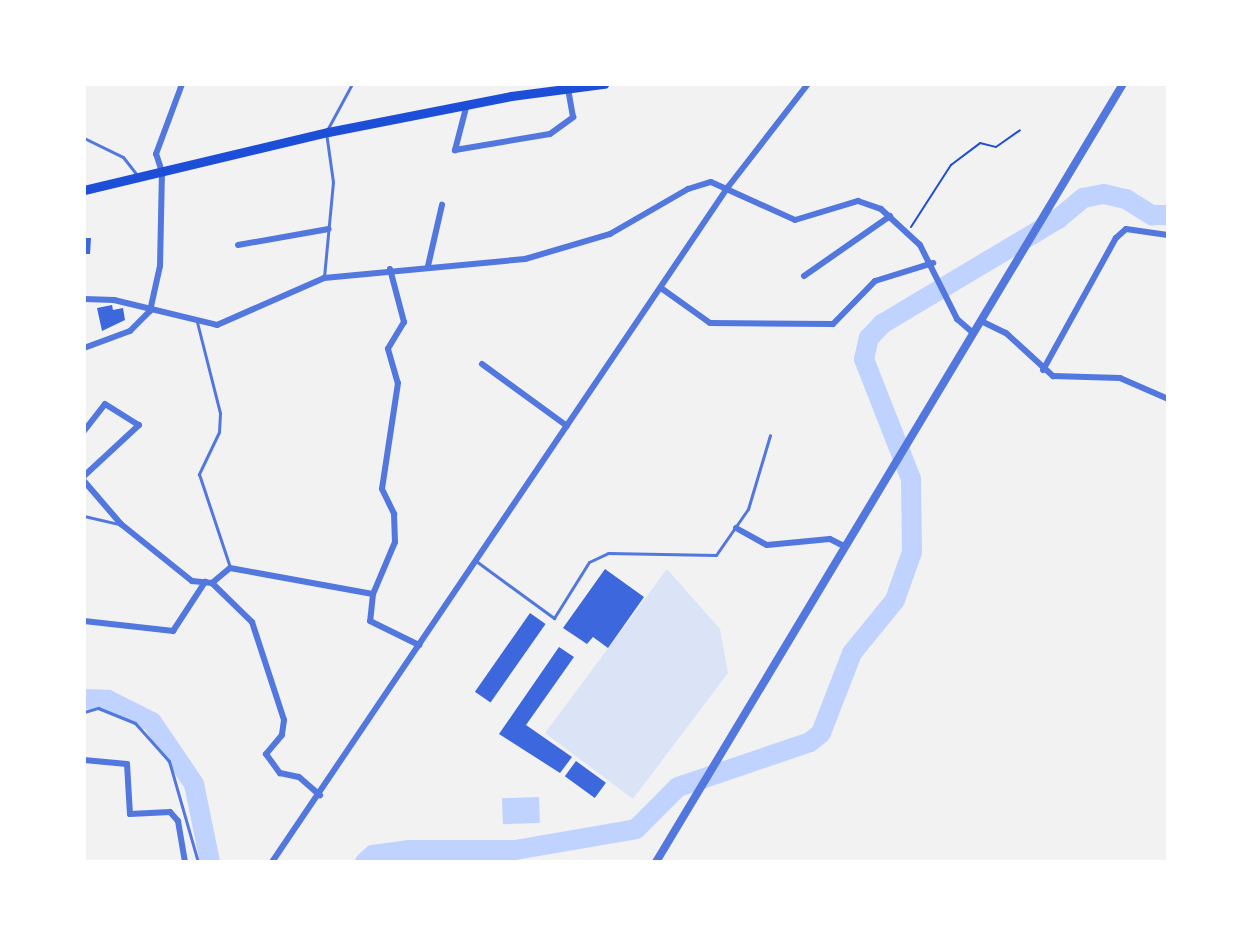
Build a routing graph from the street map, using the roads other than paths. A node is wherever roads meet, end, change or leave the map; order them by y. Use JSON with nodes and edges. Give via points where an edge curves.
{"nodes":[{"id":1,"x":182,"y":84,"type":"edge"},
{"id":2,"x":352,"y":84,"type":"edge"},
{"id":3,"x":604,"y":84,"type":"edge"},
{"id":4,"x":808,"y":84,"type":"edge"},
{"id":5,"x":1123,"y":84,"type":"edge"},
{"id":6,"x":568,"y":89,"type":"junction"},
{"id":7,"x":467,"y":104,"type":"junction"},
{"id":8,"x":326,"y":132,"type":"junction"},
{"id":9,"x":84,"y":138,"type":"edge"},
{"id":10,"x":162,"y":172,"type":"junction"},
{"id":11,"x":140,"y":177,"type":"junction"},
{"id":12,"x":729,"y":188,"type":"junction"},
{"id":13,"x":84,"y":190,"type":"edge"},
{"id":14,"x":442,"y":205,"type":"dead end"},
{"id":15,"x":890,"y":216,"type":"junction"},
{"id":16,"x":329,"y":229,"type":"junction"},
{"id":17,"x":1168,"y":235,"type":"edge"},
{"id":18,"x":238,"y":245,"type":"dead end"},
{"id":19,"x":933,"y":263,"type":"junction"},
{"id":20,"x":428,"y":266,"type":"junction"},
{"id":21,"x":390,"y":269,"type":"junction"},
{"id":22,"x":804,"y":276,"type":"dead end"},
{"id":23,"x":324,"y":278,"type":"junction"},
{"id":24,"x":661,"y":288,"type":"junction"},
{"id":25,"x":84,"y":299,"type":"edge"},
{"id":26,"x":150,"y":311,"type":"junction"},
{"id":27,"x":197,"y":320,"type":"junction"},
{"id":28,"x":981,"y":321,"type":"junction"},
{"id":29,"x":973,"y":333,"type":"junction"},
{"id":30,"x":84,"y":348,"type":"edge"},
{"id":31,"x":482,"y":364,"type":"dead end"},
{"id":32,"x":1043,"y":370,"type":"junction"},
{"id":33,"x":1168,"y":399,"type":"edge"},
{"id":34,"x":567,"y":426,"type":"junction"},
{"id":35,"x":84,"y":431,"type":"edge"},
{"id":36,"x":770,"y":435,"type":"dead end"},
{"id":37,"x":84,"y":476,"type":"edge"},
{"id":38,"x":84,"y":481,"type":"edge"},
{"id":39,"x":84,"y":516,"type":"edge"},
{"id":40,"x":121,"y":524,"type":"junction"},
{"id":41,"x":736,"y":528,"type":"junction"},
{"id":42,"x":844,"y":546,"type":"junction"},
{"id":43,"x":476,"y":561,"type":"junction"},
{"id":44,"x":230,"y":568,"type":"junction"},
{"id":45,"x":209,"y":582,"type":"junction"},
{"id":46,"x":373,"y":594,"type":"junction"},
{"id":47,"x":84,"y":621,"type":"edge"},
{"id":48,"x":419,"y":645,"type":"junction"},
{"id":49,"x":84,"y":712,"type":"edge"},
{"id":50,"x":84,"y":760,"type":"edge"},
{"id":51,"x":320,"y":795,"type":"junction"},
{"id":52,"x":185,"y":862,"type":"edge"},
{"id":53,"x":198,"y":862,"type":"edge"},
{"id":54,"x":272,"y":862,"type":"edge"},
{"id":55,"x":656,"y":862,"type":"edge"}],
"edges":[{"from":1,"to":10,"type":"street","via":[[156,154]]},
{"from":2,"to":8,"type":"lane"},
{"from":3,"to":6,"type":"highway"},
{"from":4,"to":12,"type":"street"},
{"from":5,"to":28,"type":"street"},
{"from":6,"to":7,"type":"highway"},
{"from":6,"to":7,"type":"street","via":[[573,117],[550,134],[455,150]]},
{"from":7,"to":8,"type":"highway"},
{"from":8,"to":10,"type":"highway"},
{"from":8,"to":16,"type":"lane","via":[[333,182]]},
{"from":9,"to":11,"type":"lane","via":[[123,157]]},
{"from":10,"to":11,"type":"highway"},
{"from":10,"to":26,"type":"street","via":[[160,266]]},
{"from":11,"to":13,"type":"highway"},
{"from":12,"to":15,"type":"street","via":[[795,220],[858,201]]},
{"from":12,"to":20,"type":"street","via":[[711,182],[688,189],[610,234],[525,259]]},
{"from":12,"to":24,"type":"street"},
{"from":14,"to":20,"type":"street"},
{"from":15,"to":19,"type":"street"},
{"from":15,"to":22,"type":"street"},
{"from":16,"to":18,"type":"street"},
{"from":16,"to":23,"type":"lane"},
{"from":17,"to":32,"type":"street","via":[[1126,229],[1116,238]]},
{"from":19,"to":24,"type":"street","via":[[875,281],[833,324],[710,323]]},
{"from":19,"to":29,"type":"street","via":[[957,319]]},
{"from":20,"to":21,"type":"street"},
{"from":21,"to":23,"type":"street"},
{"from":21,"to":46,"type":"street","via":[[404,322],[388,349],[398,383],[382,489],[394,514],[394,542]]},
{"from":23,"to":27,"type":"street","via":[[217,325]]},
{"from":24,"to":34,"type":"street"},
{"from":25,"to":26,"type":"street"},
{"from":26,"to":27,"type":"street"},
{"from":26,"to":30,"type":"street","via":[[130,331]]},
{"from":27,"to":44,"type":"lane","via":[[220,413],[219,432],[199,474]]},
{"from":28,"to":29,"type":"street"},
{"from":28,"to":32,"type":"street","via":[[1006,333]]},
{"from":29,"to":42,"type":"street"},
{"from":31,"to":34,"type":"street"},
{"from":32,"to":33,"type":"street","via":[[1053,376],[1120,378]]},
{"from":34,"to":43,"type":"street"},
{"from":35,"to":37,"type":"street","via":[[105,404],[139,425]]},
{"from":36,"to":41,"type":"lane","via":[[748,509]]},
{"from":38,"to":40,"type":"street"},
{"from":39,"to":40,"type":"lane"},
{"from":40,"to":45,"type":"street","via":[[192,581]]},
{"from":41,"to":42,"type":"street","via":[[767,545],[831,539]]},
{"from":41,"to":43,"type":"lane","via":[[707,559],[608,554],[589,562],[554,618]]},
{"from":42,"to":55,"type":"street"},
{"from":43,"to":48,"type":"street"},
{"from":44,"to":45,"type":"street"},
{"from":44,"to":46,"type":"street"},
{"from":45,"to":47,"type":"street","via":[[173,631]]},
{"from":45,"to":51,"type":"street","via":[[252,622],[284,720],[282,735],[266,754],[280,772],[299,777]]},
{"from":46,"to":48,"type":"street","via":[[370,621],[387,634]]},
{"from":48,"to":51,"type":"street"},
{"from":49,"to":53,"type":"lane","via":[[98,708],[135,723],[170,761]]},
{"from":50,"to":52,"type":"street","via":[[127,764],[130,814],[170,812],[178,820]]},
{"from":51,"to":54,"type":"street"}]}
